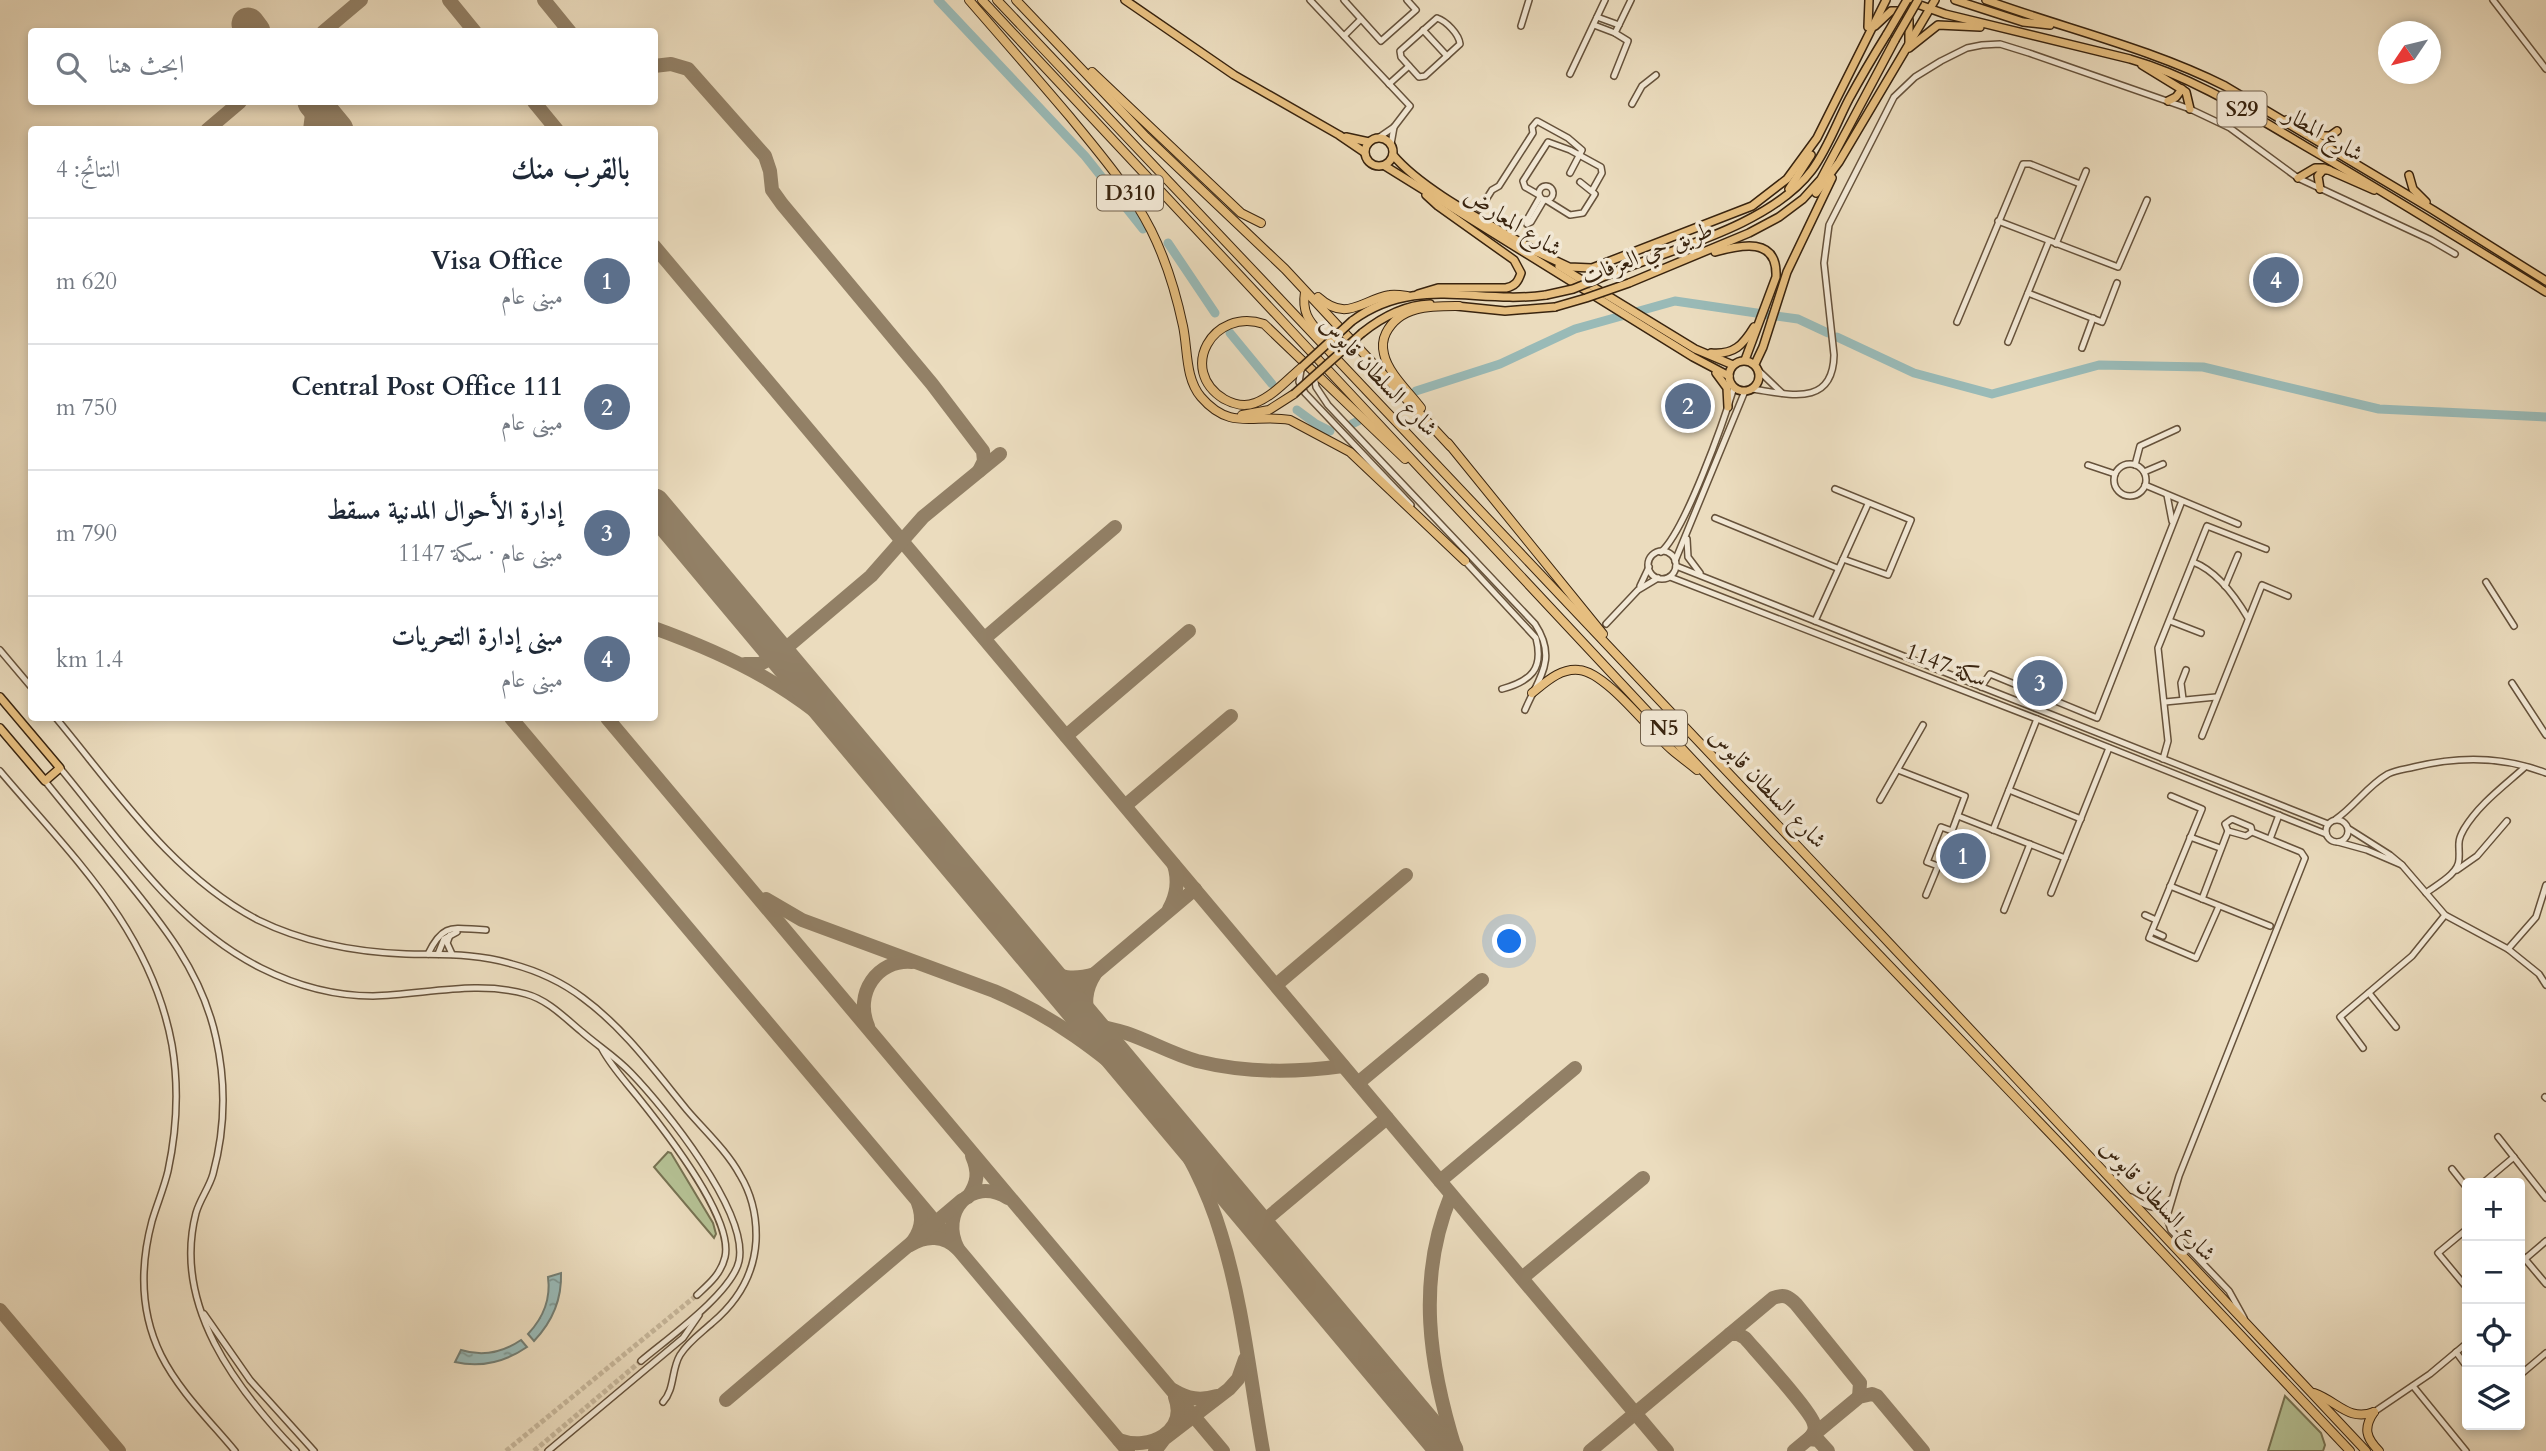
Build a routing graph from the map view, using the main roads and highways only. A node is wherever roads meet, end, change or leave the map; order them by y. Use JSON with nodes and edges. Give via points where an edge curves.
{"nodes":[{"id":1,"x":969,"y":0,"type":"edge"},
{"id":2,"x":982,"y":0,"type":"edge"},
{"id":3,"x":997,"y":0,"type":"edge"},
{"id":4,"x":1016,"y":0,"type":"edge"},
{"id":5,"x":1125,"y":0,"type":"edge"},
{"id":6,"x":1869,"y":0,"type":"edge"},
{"id":7,"x":1886,"y":0,"type":"edge"},
{"id":8,"x":1906,"y":0,"type":"edge"},
{"id":9,"x":1918,"y":0,"type":"edge"},
{"id":10,"x":1935,"y":0,"type":"edge"},
{"id":11,"x":1955,"y":0,"type":"edge"},
{"id":12,"x":1988,"y":0,"type":"edge"},
{"id":13,"x":1930,"y":9,"type":"junction"},
{"id":14,"x":1035,"y":19,"type":"junction"},
{"id":15,"x":2064,"y":27,"type":"junction"},
{"id":16,"x":1998,"y":28,"type":"junction"},
{"id":17,"x":1866,"y":38,"type":"junction"},
{"id":18,"x":1909,"y":43,"type":"junction"},
{"id":19,"x":1901,"y":56,"type":"junction"},
{"id":20,"x":2130,"y":59,"type":"junction"},
{"id":21,"x":2182,"y":89,"type":"junction"},
{"id":22,"x":2168,"y":101,"type":"road end"},
{"id":23,"x":2190,"y":109,"type":"road end"},
{"id":24,"x":2280,"y":119,"type":"junction"},
{"id":25,"x":2337,"y":131,"type":"dead end"},
{"id":26,"x":1339,"y":135,"type":"junction"},
{"id":27,"x":1817,"y":138,"type":"junction"},
{"id":28,"x":1369,"y":142,"type":"junction"},
{"id":29,"x":1364,"y":152,"type":"junction"},
{"id":30,"x":1393,"y":155,"type":"junction"},
{"id":31,"x":1839,"y":162,"type":"junction"},
{"id":32,"x":1385,"y":166,"type":"junction"},
{"id":33,"x":2329,"y":170,"type":"junction"},
{"id":34,"x":2409,"y":175,"type":"dead end"},
{"id":35,"x":2298,"y":178,"type":"road end"},
{"id":36,"x":1416,"y":185,"type":"junction"},
{"id":37,"x":2320,"y":189,"type":"road end"},
{"id":38,"x":1783,"y":199,"type":"junction"},
{"id":39,"x":2406,"y":205,"type":"junction"},
{"id":40,"x":1794,"y":206,"type":"junction"},
{"id":41,"x":2433,"y":209,"type":"junction"},
{"id":42,"x":1261,"y":223,"type":"dead end"},
{"id":43,"x":1535,"y":251,"type":"junction"},
{"id":44,"x":1694,"y":257,"type":"junction"},
{"id":45,"x":1285,"y":269,"type":"junction"},
{"id":46,"x":2546,"y":281,"type":"edge"},
{"id":47,"x":1305,"y":292,"type":"dead end"},
{"id":48,"x":2546,"y":292,"type":"edge"},
{"id":49,"x":1418,"y":294,"type":"junction"},
{"id":50,"x":1407,"y":296,"type":"junction"},
{"id":51,"x":1614,"y":304,"type":"junction"},
{"id":52,"x":1459,"y":306,"type":"junction"},
{"id":53,"x":1765,"y":308,"type":"junction"},
{"id":54,"x":1645,"y":323,"type":"junction"},
{"id":55,"x":1342,"y":329,"type":"junction"},
{"id":56,"x":1352,"y":341,"type":"junction"},
{"id":57,"x":1695,"y":349,"type":"junction"},
{"id":58,"x":1745,"y":360,"type":"junction"},
{"id":59,"x":1705,"y":363,"type":"junction"},
{"id":60,"x":1732,"y":365,"type":"junction"},
{"id":61,"x":1302,"y":367,"type":"joint"},
{"id":62,"x":1757,"y":368,"type":"junction"},
{"id":63,"x":1348,"y":370,"type":"junction"},
{"id":64,"x":1729,"y":376,"type":"junction"},
{"id":65,"x":1298,"y":391,"type":"joint"},
{"id":66,"x":1728,"y":407,"type":"road end"},
{"id":67,"x":1252,"y":418,"type":"junction"},
{"id":68,"x":1450,"y":446,"type":"junction"},
{"id":69,"x":1449,"y":499,"type":"junction"},
{"id":70,"x":1465,"y":561,"type":"road end"},
{"id":71,"x":1640,"y":680,"type":"junction"},
{"id":72,"x":1532,"y":693,"type":"road end"},
{"id":73,"x":0,"y":697,"type":"edge"},
{"id":74,"x":0,"y":728,"type":"edge"},
{"id":75,"x":1718,"y":787,"type":"junction"},
{"id":76,"x":2311,"y":1392,"type":"junction"},
{"id":77,"x":2350,"y":1451,"type":"edge"},
{"id":78,"x":2366,"y":1451,"type":"edge"},
{"id":79,"x":2379,"y":1451,"type":"edge"}],
"edges":[{"from":1,"to":67,"type":"highway","number":"D310","via":[[1129,191],[1162,256],[1193,385],[1208,404],[1228,416]]},
{"from":2,"to":69,"type":"highway","name":"شارع السلطان قابوس","number":"N5"},
{"from":3,"to":63,"type":"highway","name":"شارع السلطان قابوس","number":"N5"},
{"from":4,"to":14,"type":"highway"},
{"from":5,"to":26,"type":"main road","via":[[1234,75]]},
{"from":6,"to":17,"type":"main road"},
{"from":7,"to":17,"type":"main road"},
{"from":8,"to":13,"type":"main road","name":"شارع المطار","number":"S29"},
{"from":8,"to":38,"type":"main road","name":"طريق حي العرفات","bridge":true,"via":[[1820,157]]},
{"from":9,"to":40,"type":"main road","name":"طريق حي العرفات","bridge":true,"via":[[1821,179]]},
{"from":10,"to":13,"type":"main road"},
{"from":11,"to":15,"type":"main road","via":[[2023,22]]},
{"from":12,"to":15,"type":"main road","name":"شارع المطار","number":"S29"},
{"from":13,"to":16,"type":"main road","name":"شارع المطار","number":"S29"},
{"from":13,"to":18,"type":"main road"},
{"from":14,"to":42,"type":"highway","via":[[1241,213]]},
{"from":14,"to":45,"type":"highway","via":[[1146,137]]},
{"from":15,"to":24,"type":"main road","name":"شارع المطار","number":"S29","via":[[2196,72]]},
{"from":16,"to":19,"type":"main road","via":[[1938,25]]},
{"from":16,"to":20,"type":"main road","name":"شارع المطار","number":"S29"},
{"from":17,"to":18,"type":"main road","via":[[1886,14],[1899,10],[1909,20]]},
{"from":17,"to":27,"type":"main road"},
{"from":18,"to":19,"type":"main road"},
{"from":19,"to":31,"type":"main road"},
{"from":20,"to":21,"type":"main road"},
{"from":20,"to":39,"type":"main road","name":"شارع المطار","number":"S29","via":[[2193,82]]},
{"from":21,"to":22,"type":"main road"},
{"from":21,"to":23,"type":"main road"},
{"from":24,"to":25,"type":"main road","via":[[2324,136]]},
{"from":24,"to":41,"type":"main road","name":"شارع المطار","number":"S29"},
{"from":26,"to":28,"type":"main road"},
{"from":26,"to":29,"type":"main road"},
{"from":27,"to":38,"type":"main road"},
{"from":27,"to":43,"type":"main road","via":[[1787,179],[1760,201],[1728,217],[1592,268],[1569,267]]},
{"from":28,"to":29,"type":"main road"},
{"from":28,"to":30,"type":"main road","via":[[1385,139]]},
{"from":29,"to":32,"type":"main road","via":[[1371,165]]},
{"from":30,"to":32,"type":"main road"},
{"from":30,"to":43,"type":"main road","name":"شارع المعارض","via":[[1410,173]]},
{"from":31,"to":40,"type":"main road","via":[[1814,195]]},
{"from":31,"to":62,"type":"main road","via":[[1787,272]]},
{"from":32,"to":36,"type":"main road","name":"شارع المعارض"},
{"from":33,"to":35,"type":"main road","via":[[2315,168]]},
{"from":33,"to":37,"type":"main road","via":[[2318,176]]},
{"from":33,"to":39,"type":"main road"},
{"from":34,"to":41,"type":"main road","via":[[2413,189]]},
{"from":36,"to":49,"type":"main road","via":[[1437,206],[1514,260],[1521,273],[1513,287],[1438,288]]},
{"from":36,"to":51,"type":"main road","name":"شارع المعارض"},
{"from":38,"to":49,"type":"main road","name":"طريق حي العرفات","bridge":true,"via":[[1726,229],[1573,289],[1504,298]]},
{"from":39,"to":48,"type":"main road","name":"شارع المطار","number":"S29"},
{"from":40,"to":44,"type":"main road","name":"طريق حي العرفات","via":[[1749,233]]},
{"from":41,"to":46,"type":"main road","name":"شارع المطار","number":"S29"},
{"from":43,"to":51,"type":"main road","name":"شارع المعارض"},
{"from":44,"to":52,"type":"main road","name":"طريق حي العرفات","bridge":true,"via":[[1555,307],[1505,311]]},
{"from":44,"to":53,"type":"main road","via":[[1750,245],[1766,250],[1776,276]]},
{"from":45,"to":50,"type":"highway","via":[[1325,303],[1340,309],[1350,310],[1390,295]]},
{"from":45,"to":55,"type":"highway"},
{"from":47,"to":63,"type":"highway","via":[[1306,314]]},
{"from":49,"to":50,"type":"main road","name":"طريق حي العرفات"},
{"from":50,"to":55,"type":"main road","name":"طريق حي العرفات","bridge":true,"via":[[1381,303]]},
{"from":51,"to":54,"type":"main road","name":"شارع المعارض"},
{"from":52,"to":56,"type":"main road","name":"طريق حي العرفات","bridge":true,"via":[[1429,303],[1407,307],[1382,318]]},
{"from":52,"to":68,"type":"highway","via":[[1429,306],[1402,314],[1382,341],[1390,367]]},
{"from":53,"to":57,"type":"main road","via":[[1735,350],[1723,354]]},
{"from":53,"to":58,"type":"main road"},
{"from":54,"to":57,"type":"main road","name":"شارع المعارض"},
{"from":54,"to":59,"type":"main road","name":"شارع المعارض"},
{"from":55,"to":56,"type":"highway","bridge":true},
{"from":55,"to":61,"type":"main road","name":"طريق حي العرفات","bridge":true},
{"from":56,"to":65,"type":"main road","name":"طريق حي العرفات","bridge":true},
{"from":56,"to":68,"type":"highway"},
{"from":57,"to":60,"type":"main road","name":"شارع المعارض"},
{"from":58,"to":60,"type":"main road"},
{"from":58,"to":62,"type":"main road"},
{"from":59,"to":64,"type":"main road","name":"شارع المعارض"},
{"from":59,"to":66,"type":"main road","via":[[1724,382]]},
{"from":60,"to":64,"type":"main road"},
{"from":61,"to":69,"type":"highway","via":[[1265,398],[1249,405],[1220,396],[1206,380],[1202,359],[1212,337],[1228,324],[1256,321],[1269,328]]},
{"from":62,"to":64,"type":"main road","via":[[1758,383],[1748,390],[1734,387]]},
{"from":63,"to":71,"type":"highway","name":"شارع السلطان قابوس","number":"N5"},
{"from":65,"to":67,"type":"highway"},
{"from":67,"to":70,"type":"highway","via":[[1290,420],[1350,452],[1443,535]]},
{"from":68,"to":71,"type":"highway"},
{"from":69,"to":75,"type":"highway","name":"شارع السلطان قابوس","number":"N5"},
{"from":71,"to":76,"type":"highway","name":"شارع السلطان قابوس","number":"N5"},
{"from":72,"to":75,"type":"highway","via":[[1566,670],[1591,673],[1671,750]]},
{"from":73,"to":74,"type":"main road","via":[[60,768],[45,781]]},
{"from":75,"to":77,"type":"highway","name":"شارع السلطان قابوس","number":"N5"},
{"from":76,"to":78,"type":"highway","name":"شارع السلطان قابوس","number":"N5"},
{"from":76,"to":79,"type":"highway","via":[[2352,1415],[2374,1412],[2367,1433]]}]}
